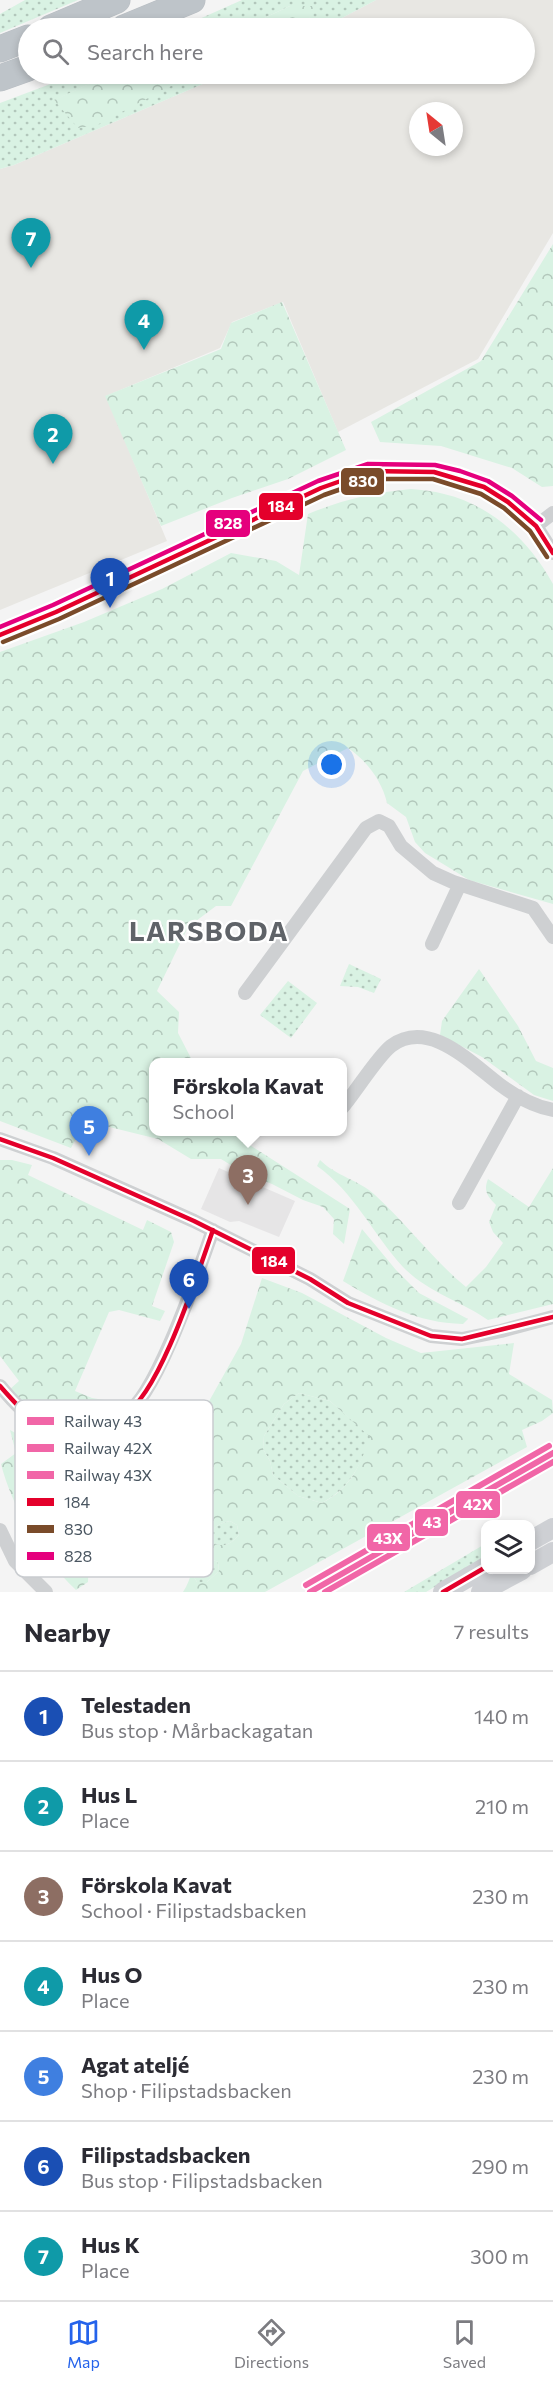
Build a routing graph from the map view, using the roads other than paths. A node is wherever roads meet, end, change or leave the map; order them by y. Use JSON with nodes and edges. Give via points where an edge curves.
{"nodes":[{"id":1,"x":117,"y":0,"type":"edge"},
{"id":2,"x":192,"y":0,"type":"edge"},
{"id":3,"x":75,"y":18,"type":"edge"},
{"id":4,"x":148,"y":18,"type":"edge"},
{"id":5,"x":18,"y":42,"type":"edge"},
{"id":6,"x":0,"y":49,"type":"edge"},
{"id":7,"x":18,"y":72,"type":"edge"},
{"id":8,"x":0,"y":78,"type":"edge"},
{"id":9,"x":553,"y":513,"type":"edge"},
{"id":10,"x":536,"y":526,"type":"junction"},
{"id":11,"x":553,"y":553,"type":"edge"},
{"id":12,"x":0,"y":635,"type":"edge"},
{"id":13,"x":460,"y":884,"type":"junction"},
{"id":14,"x":553,"y":938,"type":"edge"},
{"id":15,"x":432,"y":944,"type":"dead end"},
{"id":16,"x":245,"y":993,"type":"dead end"},
{"id":17,"x":518,"y":1096,"type":"junction"},
{"id":18,"x":347,"y":1102,"type":"edge"},
{"id":19,"x":553,"y":1110,"type":"edge"},
{"id":20,"x":0,"y":1139,"type":"edge"},
{"id":21,"x":459,"y":1203,"type":"dead end"},
{"id":22,"x":213,"y":1230,"type":"junction"},
{"id":23,"x":553,"y":1317,"type":"edge"},
{"id":24,"x":0,"y":1386,"type":"edge"},
{"id":25,"x":142,"y":1400,"type":"edge"},
{"id":26,"x":15,"y":1402,"type":"edge"},
{"id":27,"x":553,"y":1528,"type":"edge"},
{"id":28,"x":0,"y":1530,"type":"edge"},
{"id":29,"x":535,"y":1539,"type":"edge"},
{"id":30,"x":553,"y":1552,"type":"edge"},
{"id":31,"x":15,"y":1561,"type":"edge"},
{"id":32,"x":535,"y":1563,"type":"edge"},
{"id":33,"x":481,"y":1570,"type":"edge"},
{"id":34,"x":513,"y":1574,"type":"edge"},
{"id":35,"x":31,"y":1577,"type":"edge"},
{"id":36,"x":46,"y":1592,"type":"edge"},
{"id":37,"x":443,"y":1592,"type":"edge"},
{"id":38,"x":481,"y":1592,"type":"edge"}],
"edges":[{"from":1,"to":3,"type":"highway"},
{"from":2,"to":4,"type":"highway"},
{"from":5,"to":6,"type":"highway"},
{"from":7,"to":8,"type":"highway"},
{"from":9,"to":10,"type":"street"},
{"from":10,"to":11,"type":"street"},
{"from":10,"to":12,"type":"street","via":[[484,487],[458,478],[434,472],[369,471],[321,488]]},
{"from":13,"to":14,"type":"street","via":[[533,908]]},
{"from":13,"to":15,"type":"street"},
{"from":13,"to":16,"type":"street","via":[[433,873],[401,846],[389,826],[379,821],[366,828]]},
{"from":17,"to":18,"type":"street","via":[[459,1052],[419,1035],[389,1048]]},
{"from":17,"to":19,"type":"street","via":[[537,1107]]},
{"from":17,"to":21,"type":"street"},
{"from":20,"to":22,"type":"street","via":[[53,1158]]},
{"from":22,"to":23,"type":"street","via":[[310,1279],[348,1303],[430,1336],[462,1339]]},
{"from":22,"to":25,"type":"street","via":[[187,1302]]},
{"from":24,"to":26,"type":"street"},
{"from":27,"to":29,"type":"main road"},
{"from":28,"to":31,"type":"street"},
{"from":30,"to":32,"type":"main road"},
{"from":33,"to":37,"type":"main road"},
{"from":34,"to":38,"type":"main road"},
{"from":35,"to":36,"type":"street"}]}
